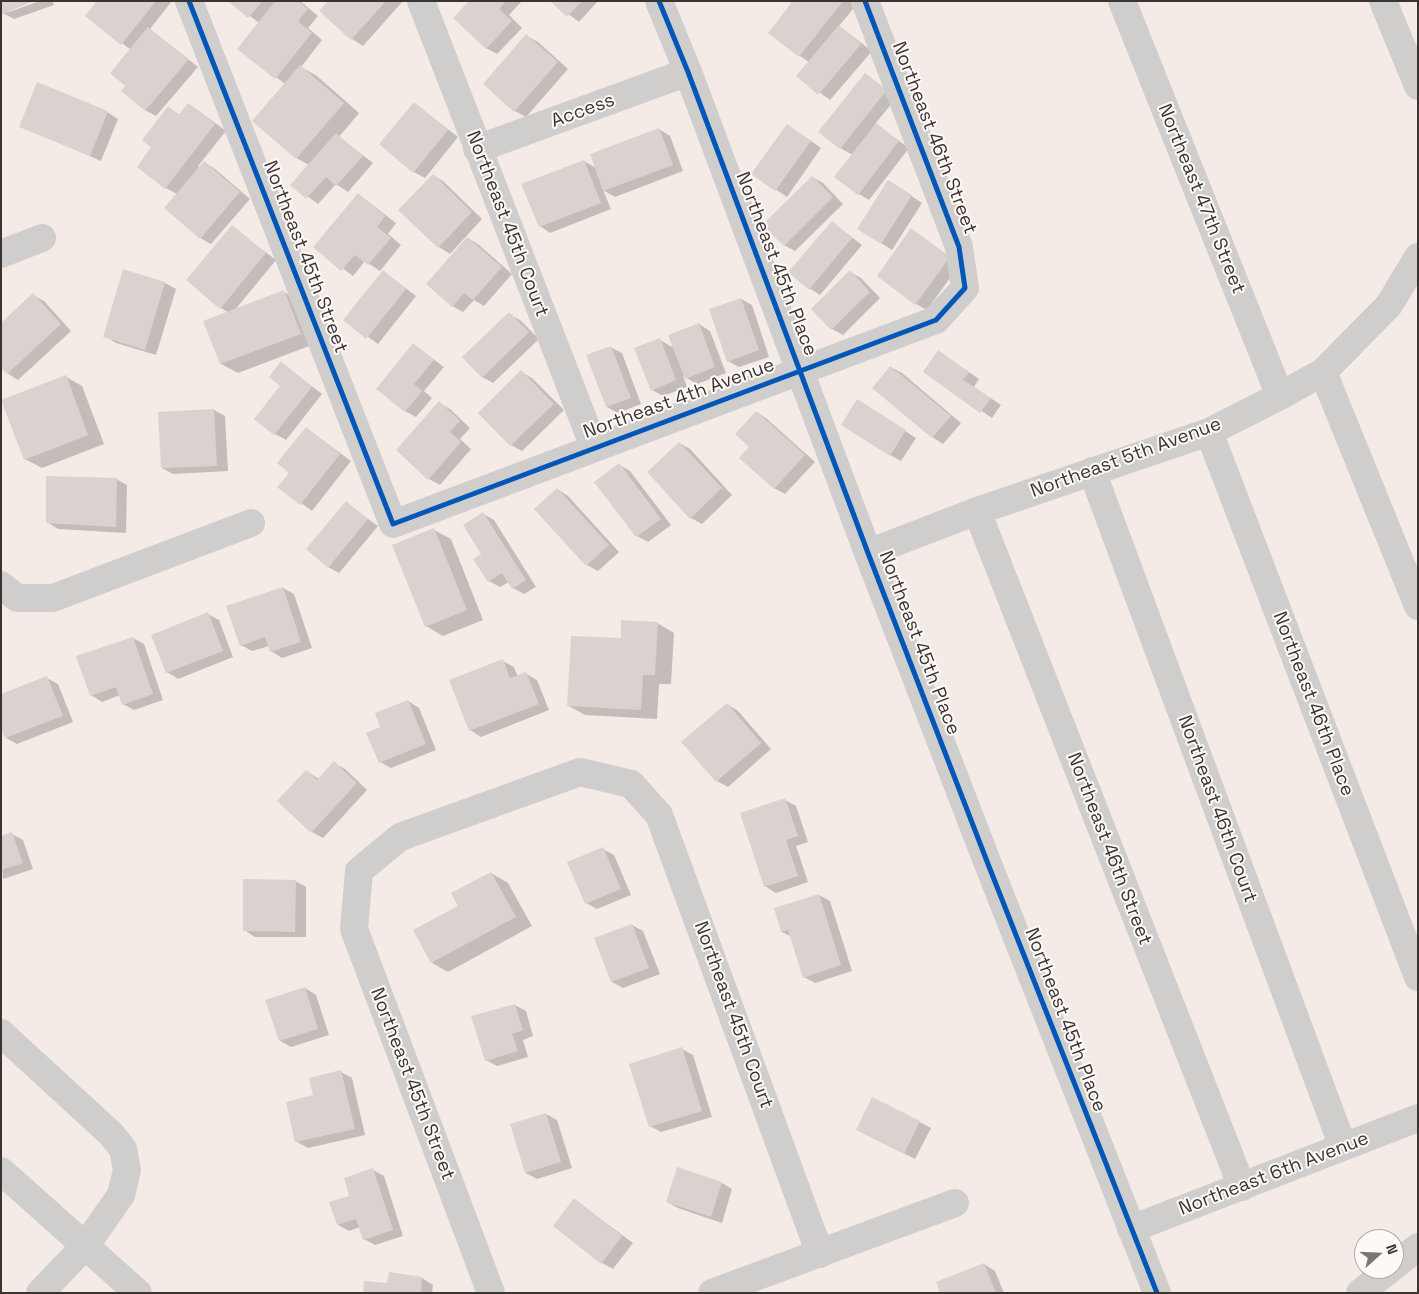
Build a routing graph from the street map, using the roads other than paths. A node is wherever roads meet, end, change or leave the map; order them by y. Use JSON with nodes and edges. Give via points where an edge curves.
{"nodes":[{"id":1,"x":189,"y":1,"type":"edge"},
{"id":2,"x":420,"y":1,"type":"edge"},
{"id":3,"x":659,"y":1,"type":"edge"},
{"id":4,"x":865,"y":1,"type":"edge"},
{"id":5,"x":1122,"y":1,"type":"edge"},
{"id":6,"x":1383,"y":1,"type":"edge"},
{"id":7,"x":688,"y":72,"type":"junction"},
{"id":8,"x":1418,"y":86,"type":"edge"},
{"id":9,"x":477,"y":149,"type":"junction"},
{"id":10,"x":42,"y":238,"type":"dead end"},
{"id":11,"x":1,"y":254,"type":"edge"},
{"id":12,"x":1418,"y":257,"type":"edge"},
{"id":13,"x":965,"y":288,"type":"joint"},
{"id":14,"x":800,"y":370,"type":"junction"},
{"id":15,"x":1323,"y":372,"type":"junction"},
{"id":16,"x":1280,"y":396,"type":"junction"},
{"id":17,"x":1209,"y":432,"type":"junction"},
{"id":18,"x":594,"y":447,"type":"junction"},
{"id":19,"x":1092,"y":471,"type":"junction"},
{"id":20,"x":977,"y":511,"type":"junction"},
{"id":21,"x":251,"y":523,"type":"dead end"},
{"id":22,"x":393,"y":524,"type":"joint"},
{"id":23,"x":868,"y":553,"type":"junction"},
{"id":24,"x":9,"y":591,"type":"edge"},
{"id":25,"x":1418,"y":606,"type":"edge"},
{"id":26,"x":631,"y":784,"type":"joint"},
{"id":27,"x":1418,"y":977,"type":"edge"},
{"id":28,"x":1,"y":1032,"type":"edge"},
{"id":29,"x":1418,"y":1118,"type":"edge"},
{"id":30,"x":1343,"y":1147,"type":"junction"},
{"id":31,"x":1,"y":1171,"type":"edge"},
{"id":32,"x":1242,"y":1187,"type":"junction"},
{"id":33,"x":955,"y":1203,"type":"dead end"},
{"id":34,"x":1131,"y":1229,"type":"junction"},
{"id":35,"x":86,"y":1245,"type":"junction"},
{"id":36,"x":1418,"y":1247,"type":"edge"},
{"id":37,"x":820,"y":1254,"type":"junction"},
{"id":38,"x":1404,"y":1258,"type":"edge"},
{"id":39,"x":1378,"y":1279,"type":"edge"},
{"id":40,"x":40,"y":1293,"type":"edge"},
{"id":41,"x":138,"y":1293,"type":"edge"},
{"id":42,"x":491,"y":1293,"type":"edge"},
{"id":43,"x":712,"y":1293,"type":"edge"},
{"id":44,"x":1157,"y":1293,"type":"edge"},
{"id":45,"x":1360,"y":1293,"type":"edge"}],
"edges":[{"from":1,"to":22,"type":"street","name":"Northeast 45th Street"},
{"from":2,"to":9,"type":"street","name":"Northeast 45th Court"},
{"from":3,"to":7,"type":"street","name":"Northeast 45th Place"},
{"from":4,"to":13,"type":"street","name":"Northeast 46th Street","via":[[959,247]]},
{"from":5,"to":16,"type":"street","name":"Northeast 47th Street"},
{"from":6,"to":8,"type":"street"},
{"from":7,"to":9,"type":"street","name":"Access"},
{"from":7,"to":14,"type":"street","name":"Northeast 45th Place"},
{"from":9,"to":18,"type":"street","name":"Northeast 45th Court"},
{"from":10,"to":11,"type":"street"},
{"from":12,"to":15,"type":"street","name":"Northeast 5th Avenue","via":[[1389,304]]},
{"from":13,"to":14,"type":"street","name":"Northeast 4th Avenue","via":[[936,320]]},
{"from":14,"to":18,"type":"street","name":"Northeast 4th Avenue"},
{"from":14,"to":23,"type":"street","name":"Northeast 45th Place"},
{"from":15,"to":16,"type":"street","name":"Northeast 5th Avenue"},
{"from":15,"to":25,"type":"street"},
{"from":16,"to":17,"type":"street","name":"Northeast 5th Avenue"},
{"from":17,"to":19,"type":"street","name":"Northeast 5th Avenue"},
{"from":17,"to":27,"type":"street","name":"Northeast 46th Place"},
{"from":18,"to":22,"type":"street","name":"Northeast 4th Avenue"},
{"from":19,"to":20,"type":"street","name":"Northeast 5th Avenue"},
{"from":19,"to":30,"type":"street","name":"Northeast 46th Court"},
{"from":20,"to":23,"type":"street","name":"Northeast 5th Avenue"},
{"from":20,"to":32,"type":"street","name":"Northeast 46th Street"},
{"from":21,"to":24,"type":"street","via":[[53,598]]},
{"from":23,"to":34,"type":"street","name":"Northeast 45th Place"},
{"from":26,"to":37,"type":"street","name":"Northeast 45th Court","via":[[659,814]]},
{"from":26,"to":42,"type":"street","name":"Northeast 45th Street","via":[[580,772],[400,837],[359,871],[354,930]]},
{"from":28,"to":35,"type":"street","via":[[111,1134],[123,1149],[127,1170],[121,1195]]},
{"from":29,"to":30,"type":"street","name":"Northeast 6th Avenue"},
{"from":30,"to":32,"type":"street","name":"Northeast 6th Avenue"},
{"from":31,"to":35,"type":"street"},
{"from":32,"to":34,"type":"street","name":"Northeast 6th Avenue"},
{"from":33,"to":37,"type":"street"},
{"from":34,"to":44,"type":"street","name":"Northeast 45th Place"},
{"from":35,"to":40,"type":"street"},
{"from":35,"to":41,"type":"street"},
{"from":36,"to":38,"type":"street"},
{"from":37,"to":43,"type":"street"},
{"from":39,"to":45,"type":"street"}]}
